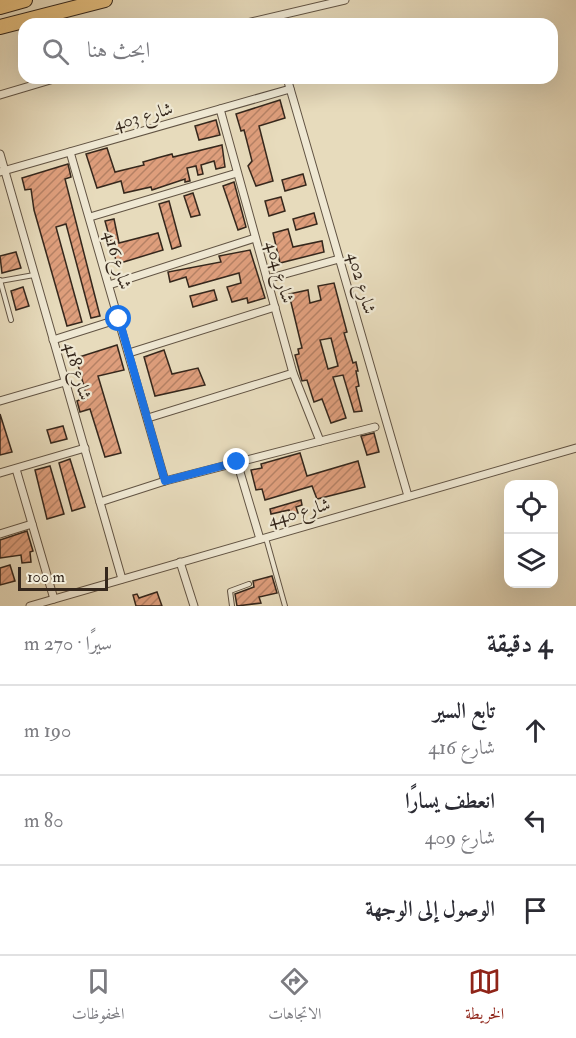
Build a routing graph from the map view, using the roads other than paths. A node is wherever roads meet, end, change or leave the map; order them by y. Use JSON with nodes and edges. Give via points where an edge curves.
{"nodes":[{"id":1,"x":25,"y":0,"type":"edge"},
{"id":2,"x":69,"y":0,"type":"edge"},
{"id":3,"x":105,"y":0,"type":"edge"},
{"id":4,"x":345,"y":0,"type":"edge"},
{"id":5,"x":0,"y":7,"type":"edge"},
{"id":6,"x":35,"y":18,"type":"edge"},
{"id":7,"x":278,"y":18,"type":"edge"},
{"id":8,"x":0,"y":21,"type":"edge"},
{"id":9,"x":18,"y":22,"type":"edge"},
{"id":10,"x":0,"y":27,"type":"edge"},
{"id":11,"x":37,"y":84,"type":"edge"},
{"id":12,"x":289,"y":84,"type":"edge"},
{"id":13,"x":290,"y":89,"type":"junction"},
{"id":14,"x":0,"y":95,"type":"edge"},
{"id":15,"x":220,"y":109,"type":"junction"},
{"id":16,"x":70,"y":152,"type":"junction"},
{"id":17,"x":0,"y":154,"type":"edge"},
{"id":18,"x":2,"y":172,"type":"edge"},
{"id":19,"x":237,"y":173,"type":"junction"},
{"id":20,"x":90,"y":217,"type":"junction"},
{"id":21,"x":255,"y":238,"type":"junction"},
{"id":22,"x":339,"y":259,"type":"junction"},
{"id":23,"x":35,"y":274,"type":"junction"},
{"id":24,"x":267,"y":279,"type":"junction"},
{"id":25,"x":0,"y":281,"type":"edge"},
{"id":26,"x":109,"y":285,"type":"junction"},
{"id":27,"x":275,"y":307,"type":"junction"},
{"id":28,"x":119,"y":319,"type":"junction"},
{"id":29,"x":10,"y":320,"type":"dead end"},
{"id":30,"x":53,"y":340,"type":"junction"},
{"id":31,"x":129,"y":353,"type":"junction"},
{"id":32,"x":293,"y":373,"type":"junction"},
{"id":33,"x":65,"y":382,"type":"junction"},
{"id":34,"x":0,"y":401,"type":"edge"},
{"id":35,"x":148,"y":418,"type":"junction"},
{"id":36,"x":375,"y":428,"type":"dead end"},
{"id":37,"x":320,"y":441,"type":"junction"},
{"id":38,"x":84,"y":448,"type":"junction"},
{"id":39,"x":576,"y":448,"type":"edge"},
{"id":40,"x":237,"y":462,"type":"junction"},
{"id":41,"x":16,"y":469,"type":"junction"},
{"id":42,"x":0,"y":473,"type":"edge"},
{"id":43,"x":165,"y":481,"type":"junction"},
{"id":44,"x":408,"y":496,"type":"junction"},
{"id":45,"x":100,"y":502,"type":"junction"},
{"id":46,"x":33,"y":524,"type":"junction"},
{"id":47,"x":0,"y":534,"type":"edge"},
{"id":48,"x":263,"y":538,"type":"junction"},
{"id":49,"x":180,"y":562,"type":"junction"},
{"id":50,"x":122,"y":579,"type":"junction"},
{"id":51,"x":249,"y":584,"type":"dead end"},
{"id":52,"x":54,"y":599,"type":"junction"},
{"id":53,"x":30,"y":606,"type":"edge"},
{"id":54,"x":194,"y":606,"type":"edge"},
{"id":55,"x":232,"y":606,"type":"edge"},
{"id":56,"x":285,"y":606,"type":"edge"}],
"edges":[{"from":1,"to":5,"type":"highway"},
{"from":2,"to":8,"type":"highway"},
{"from":3,"to":6,"type":"highway"},
{"from":4,"to":7,"type":"street"},
{"from":9,"to":10,"type":"highway"},
{"from":11,"to":14,"type":"street"},
{"from":12,"to":13,"type":"street","name":"شارع 402"},
{"from":13,"to":15,"type":"street","name":"شارع 403"},
{"from":13,"to":22,"type":"street","name":"شارع 402"},
{"from":15,"to":16,"type":"street","name":"شارع 403"},
{"from":15,"to":19,"type":"street","name":"شارع 404"},
{"from":16,"to":18,"type":"street","name":"شارع 403"},
{"from":16,"to":20,"type":"street","name":"شارع 416"},
{"from":17,"to":18,"type":"street","name":"شارع 418"},
{"from":18,"to":23,"type":"street","name":"شارع 418"},
{"from":19,"to":20,"type":"street"},
{"from":19,"to":21,"type":"street","name":"شارع 404"},
{"from":20,"to":26,"type":"street","name":"شارع 416"},
{"from":21,"to":24,"type":"street","name":"شارع 404"},
{"from":21,"to":26,"type":"street"},
{"from":22,"to":24,"type":"street"},
{"from":22,"to":44,"type":"street","name":"شارع 402"},
{"from":23,"to":25,"type":"lane"},
{"from":23,"to":30,"type":"street","name":"شارع 418"},
{"from":24,"to":27,"type":"street","name":"شارع 404"},
{"from":25,"to":29,"type":"lane"},
{"from":26,"to":28,"type":"street","name":"شارع 416"},
{"from":27,"to":31,"type":"street"},
{"from":27,"to":32,"type":"street","name":"شارع 404"},
{"from":28,"to":30,"type":"street"},
{"from":28,"to":31,"type":"street","name":"شارع 416"},
{"from":30,"to":33,"type":"street","name":"شارع 418"},
{"from":31,"to":35,"type":"street","name":"شارع 416"},
{"from":32,"to":35,"type":"street"},
{"from":32,"to":37,"type":"street","name":"شارع 404"},
{"from":33,"to":34,"type":"street"},
{"from":33,"to":38,"type":"street","name":"شارع 418"},
{"from":35,"to":43,"type":"street","name":"شارع 416"},
{"from":36,"to":37,"type":"street"},
{"from":37,"to":40,"type":"street"},
{"from":38,"to":41,"type":"street"},
{"from":38,"to":45,"type":"street","name":"شارع 418"},
{"from":39,"to":44,"type":"street","name":"شارع 440"},
{"from":40,"to":43,"type":"street"},
{"from":40,"to":48,"type":"street"},
{"from":41,"to":42,"type":"street"},
{"from":41,"to":46,"type":"street"},
{"from":43,"to":45,"type":"street"},
{"from":44,"to":48,"type":"street","name":"شارع 440"},
{"from":45,"to":50,"type":"street","name":"شارع 418"},
{"from":46,"to":47,"type":"street"},
{"from":46,"to":52,"type":"street"},
{"from":48,"to":49,"type":"street","name":"شارع 440"},
{"from":48,"to":56,"type":"lane"},
{"from":49,"to":50,"type":"street","name":"شارع 440"},
{"from":49,"to":54,"type":"street"},
{"from":50,"to":52,"type":"street","name":"شارع 440"},
{"from":51,"to":55,"type":"lane","via":[[230,591]]},
{"from":52,"to":53,"type":"street","name":"شارع 440"}]}
